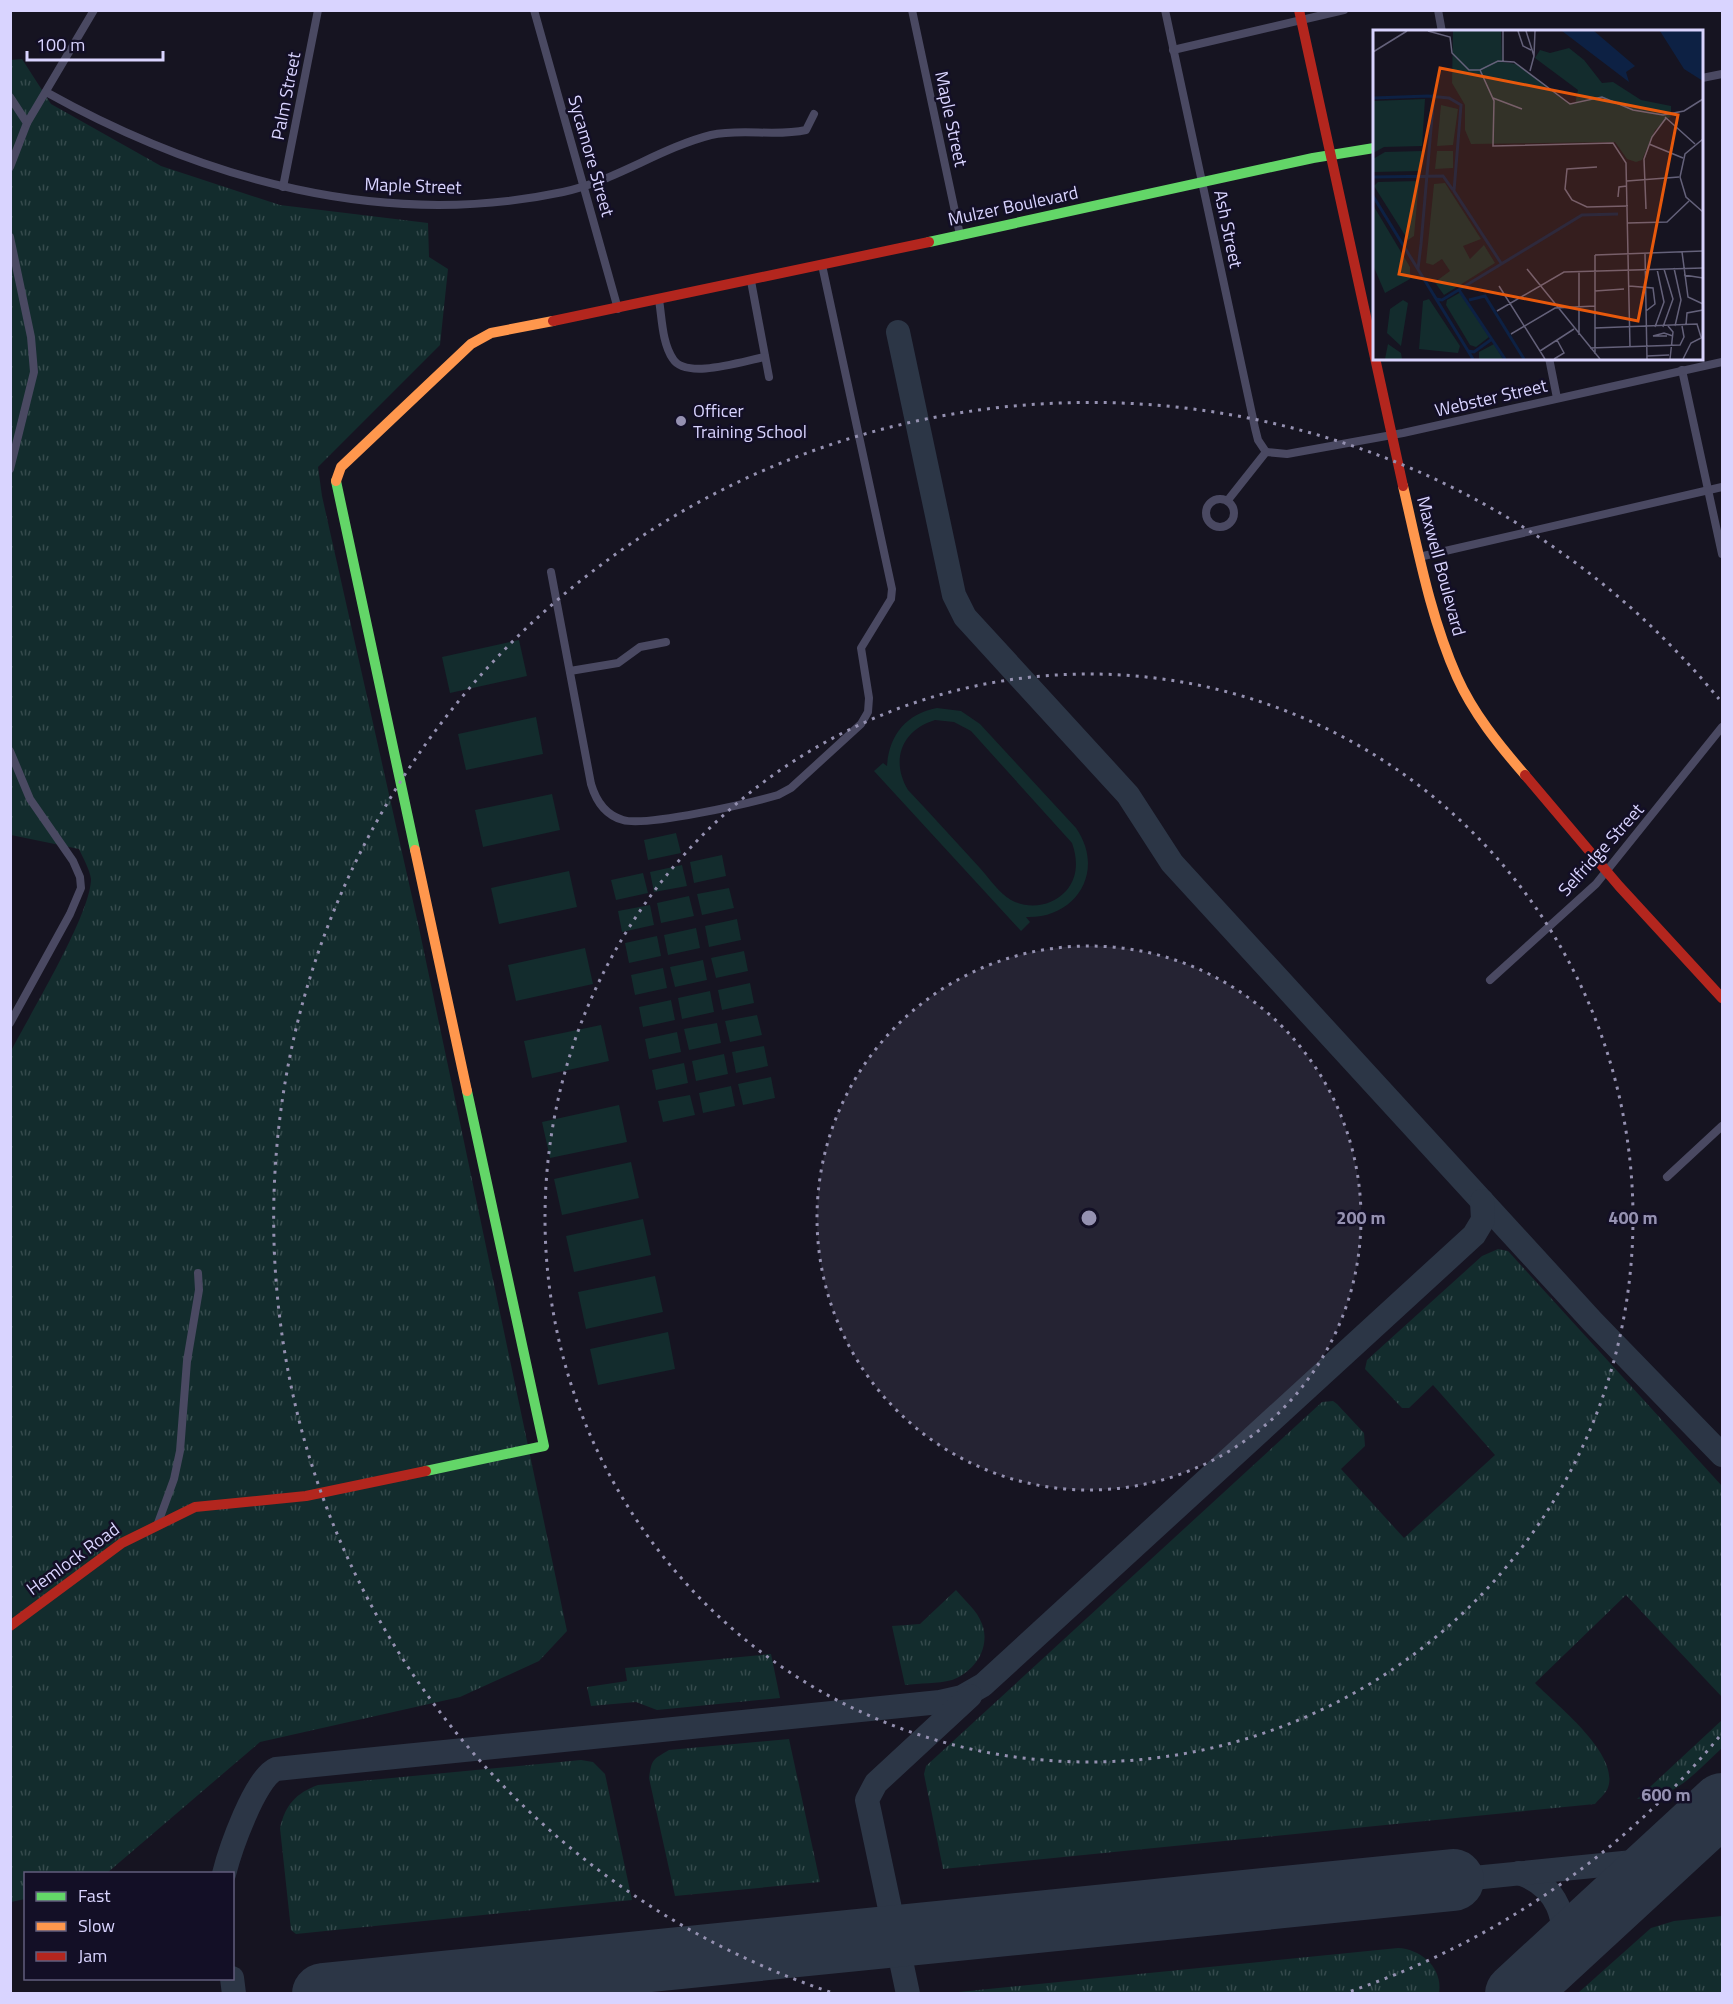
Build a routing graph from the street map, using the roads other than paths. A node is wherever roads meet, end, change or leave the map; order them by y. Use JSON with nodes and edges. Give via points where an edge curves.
{"nodes":[{"id":1,"x":94,"y":10,"type":"edge"},
{"id":2,"x":318,"y":10,"type":"edge"},
{"id":3,"x":534,"y":10,"type":"edge"},
{"id":4,"x":912,"y":10,"type":"edge"},
{"id":5,"x":1165,"y":10,"type":"edge"},
{"id":6,"x":1344,"y":10,"type":"edge"},
{"id":7,"x":1438,"y":10,"type":"edge"},
{"id":8,"x":1300,"y":15,"type":"edge"},
{"id":9,"x":1442,"y":30,"type":"edge"},
{"id":10,"x":1173,"y":50,"type":"junction"},
{"id":11,"x":1722,"y":74,"type":"edge"},
{"id":12,"x":1703,"y":78,"type":"edge"},
{"id":13,"x":46,"y":92,"type":"junction"},
{"id":14,"x":10,"y":97,"type":"edge"},
{"id":15,"x":814,"y":114,"type":"dead end"},
{"id":16,"x":27,"y":123,"type":"junction"},
{"id":17,"x":1373,"y":148,"type":"edge"},
{"id":18,"x":1330,"y":156,"type":"junction"},
{"id":19,"x":10,"y":167,"type":"edge"},
{"id":20,"x":1203,"y":182,"type":"junction"},
{"id":21,"x":584,"y":186,"type":"junction"},
{"id":22,"x":283,"y":187,"type":"junction"},
{"id":23,"x":960,"y":235,"type":"junction"},
{"id":24,"x":10,"y":237,"type":"edge"},
{"id":25,"x":822,"y":265,"type":"junction"},
{"id":26,"x":751,"y":281,"type":"junction"},
{"id":27,"x":659,"y":300,"type":"junction"},
{"id":28,"x":618,"y":309,"type":"junction"},
{"id":29,"x":1373,"y":352,"type":"edge"},
{"id":30,"x":765,"y":357,"type":"junction"},
{"id":31,"x":1375,"y":360,"type":"edge"},
{"id":32,"x":1549,"y":360,"type":"edge"},
{"id":33,"x":1722,"y":362,"type":"edge"},
{"id":34,"x":1682,"y":370,"type":"junction"},
{"id":35,"x":770,"y":377,"type":"dead end"},
{"id":36,"x":1557,"y":398,"type":"junction"},
{"id":37,"x":1391,"y":434,"type":"junction"},
{"id":38,"x":1266,"y":452,"type":"junction"},
{"id":39,"x":10,"y":469,"type":"edge"},
{"id":40,"x":1722,"y":487,"type":"edge"},
{"id":41,"x":1708,"y":490,"type":"junction"},
{"id":42,"x":1228,"y":500,"type":"dead end"},
{"id":43,"x":1722,"y":554,"type":"edge"},
{"id":44,"x":1419,"y":556,"type":"junction"},
{"id":45,"x":551,"y":572,"type":"dead end"},
{"id":46,"x":666,"y":642,"type":"dead end"},
{"id":47,"x":570,"y":671,"type":"junction"},
{"id":48,"x":1722,"y":727,"type":"edge"},
{"id":49,"x":10,"y":751,"type":"edge"},
{"id":50,"x":1607,"y":870,"type":"junction"},
{"id":51,"x":1490,"y":980,"type":"dead end"},
{"id":52,"x":1722,"y":998,"type":"edge"},
{"id":53,"x":10,"y":1023,"type":"edge"},
{"id":54,"x":1722,"y":1126,"type":"edge"},
{"id":55,"x":1667,"y":1177,"type":"dead end"},
{"id":56,"x":198,"y":1274,"type":"dead end"},
{"id":57,"x":158,"y":1523,"type":"junction"},
{"id":58,"x":10,"y":1626,"type":"edge"}],
"edges":[{"from":1,"to":13,"type":"street"},
{"from":2,"to":22,"type":"street","name":"Palm Street"},
{"from":3,"to":21,"type":"street","name":"Sycamore Street"},
{"from":4,"to":23,"type":"street","name":"Maple Street"},
{"from":5,"to":10,"type":"street","name":"Ash Street"},
{"from":6,"to":8,"type":"street"},
{"from":7,"to":9,"type":"street"},
{"from":8,"to":10,"type":"street"},
{"from":8,"to":18,"type":"street","name":"Maxwell Boulevard"},
{"from":10,"to":20,"type":"street","name":"Ash Street"},
{"from":11,"to":12,"type":"street"},
{"from":13,"to":16,"type":"street"},
{"from":13,"to":22,"type":"street","name":"Maple Street","via":[[167,152],[226,173]]},
{"from":14,"to":16,"type":"street"},
{"from":15,"to":21,"type":"street","name":"Maple Street","via":[[806,130],[710,135]]},
{"from":16,"to":19,"type":"street"},
{"from":17,"to":18,"type":"street","name":"Mulzer Boulevard"},
{"from":18,"to":20,"type":"street","name":"Mulzer Boulevard"},
{"from":18,"to":29,"type":"street","name":"Maxwell Boulevard"},
{"from":20,"to":23,"type":"street","name":"Mulzer Boulevard"},
{"from":20,"to":38,"type":"street","name":"Ash Street","via":[[1254,428]]},
{"from":21,"to":22,"type":"street","name":"Maple Street","via":[[532,197],[438,203],[359,199]]},
{"from":21,"to":28,"type":"street","name":"Sycamore Street"},
{"from":23,"to":25,"type":"street","name":"Mulzer Boulevard"},
{"from":24,"to":39,"type":"street","via":[[34,372]]},
{"from":25,"to":26,"type":"street","name":"Mulzer Boulevard"},
{"from":25,"to":47,"type":"street","via":[[892,589],[891,599],[861,648],[869,698],[866,717],[784,793],[645,822],[625,821],[607,812],[594,795]]},
{"from":26,"to":27,"type":"street","name":"Mulzer Boulevard"},
{"from":26,"to":30,"type":"street"},
{"from":27,"to":28,"type":"street","name":"Mulzer Boulevard"},
{"from":27,"to":30,"type":"street","via":[[668,350],[682,368],[701,369]]},
{"from":28,"to":57,"type":"street","name":"Hemlock Road","via":[[500,331],[478,340],[379,429],[341,466],[336,476],[544,1446],[306,1496],[206,1505]]},
{"from":30,"to":35,"type":"street"},
{"from":31,"to":37,"type":"street","name":"Maxwell Boulevard"},
{"from":32,"to":36,"type":"street"},
{"from":33,"to":34,"type":"street","name":"Webster Street"},
{"from":34,"to":36,"type":"street","name":"Webster Street"},
{"from":34,"to":41,"type":"street"},
{"from":36,"to":37,"type":"street","name":"Webster Street"},
{"from":37,"to":38,"type":"street","name":"Webster Street","via":[[1287,454]]},
{"from":37,"to":44,"type":"street","name":"Maxwell Boulevard"},
{"from":38,"to":42,"type":"street"},
{"from":40,"to":41,"type":"street"},
{"from":41,"to":43,"type":"street"},
{"from":41,"to":44,"type":"street"},
{"from":44,"to":50,"type":"street","name":"Maxwell Boulevard","via":[[1457,678],[1476,711],[1505,755]]},
{"from":45,"to":47,"type":"street"},
{"from":46,"to":47,"type":"street","via":[[640,647],[618,663]]},
{"from":48,"to":50,"type":"street","name":"Selfridge Street"},
{"from":49,"to":53,"type":"street","via":[[30,799],[73,861],[81,882],[70,914]]},
{"from":50,"to":51,"type":"street","name":"Selfridge Street"},
{"from":50,"to":52,"type":"street","name":"Maxwell Boulevard"},
{"from":54,"to":55,"type":"street"},
{"from":56,"to":57,"type":"street","via":[[180,1451]]},
{"from":57,"to":58,"type":"street","name":"Hemlock Road","via":[[122,1543]]}]}
